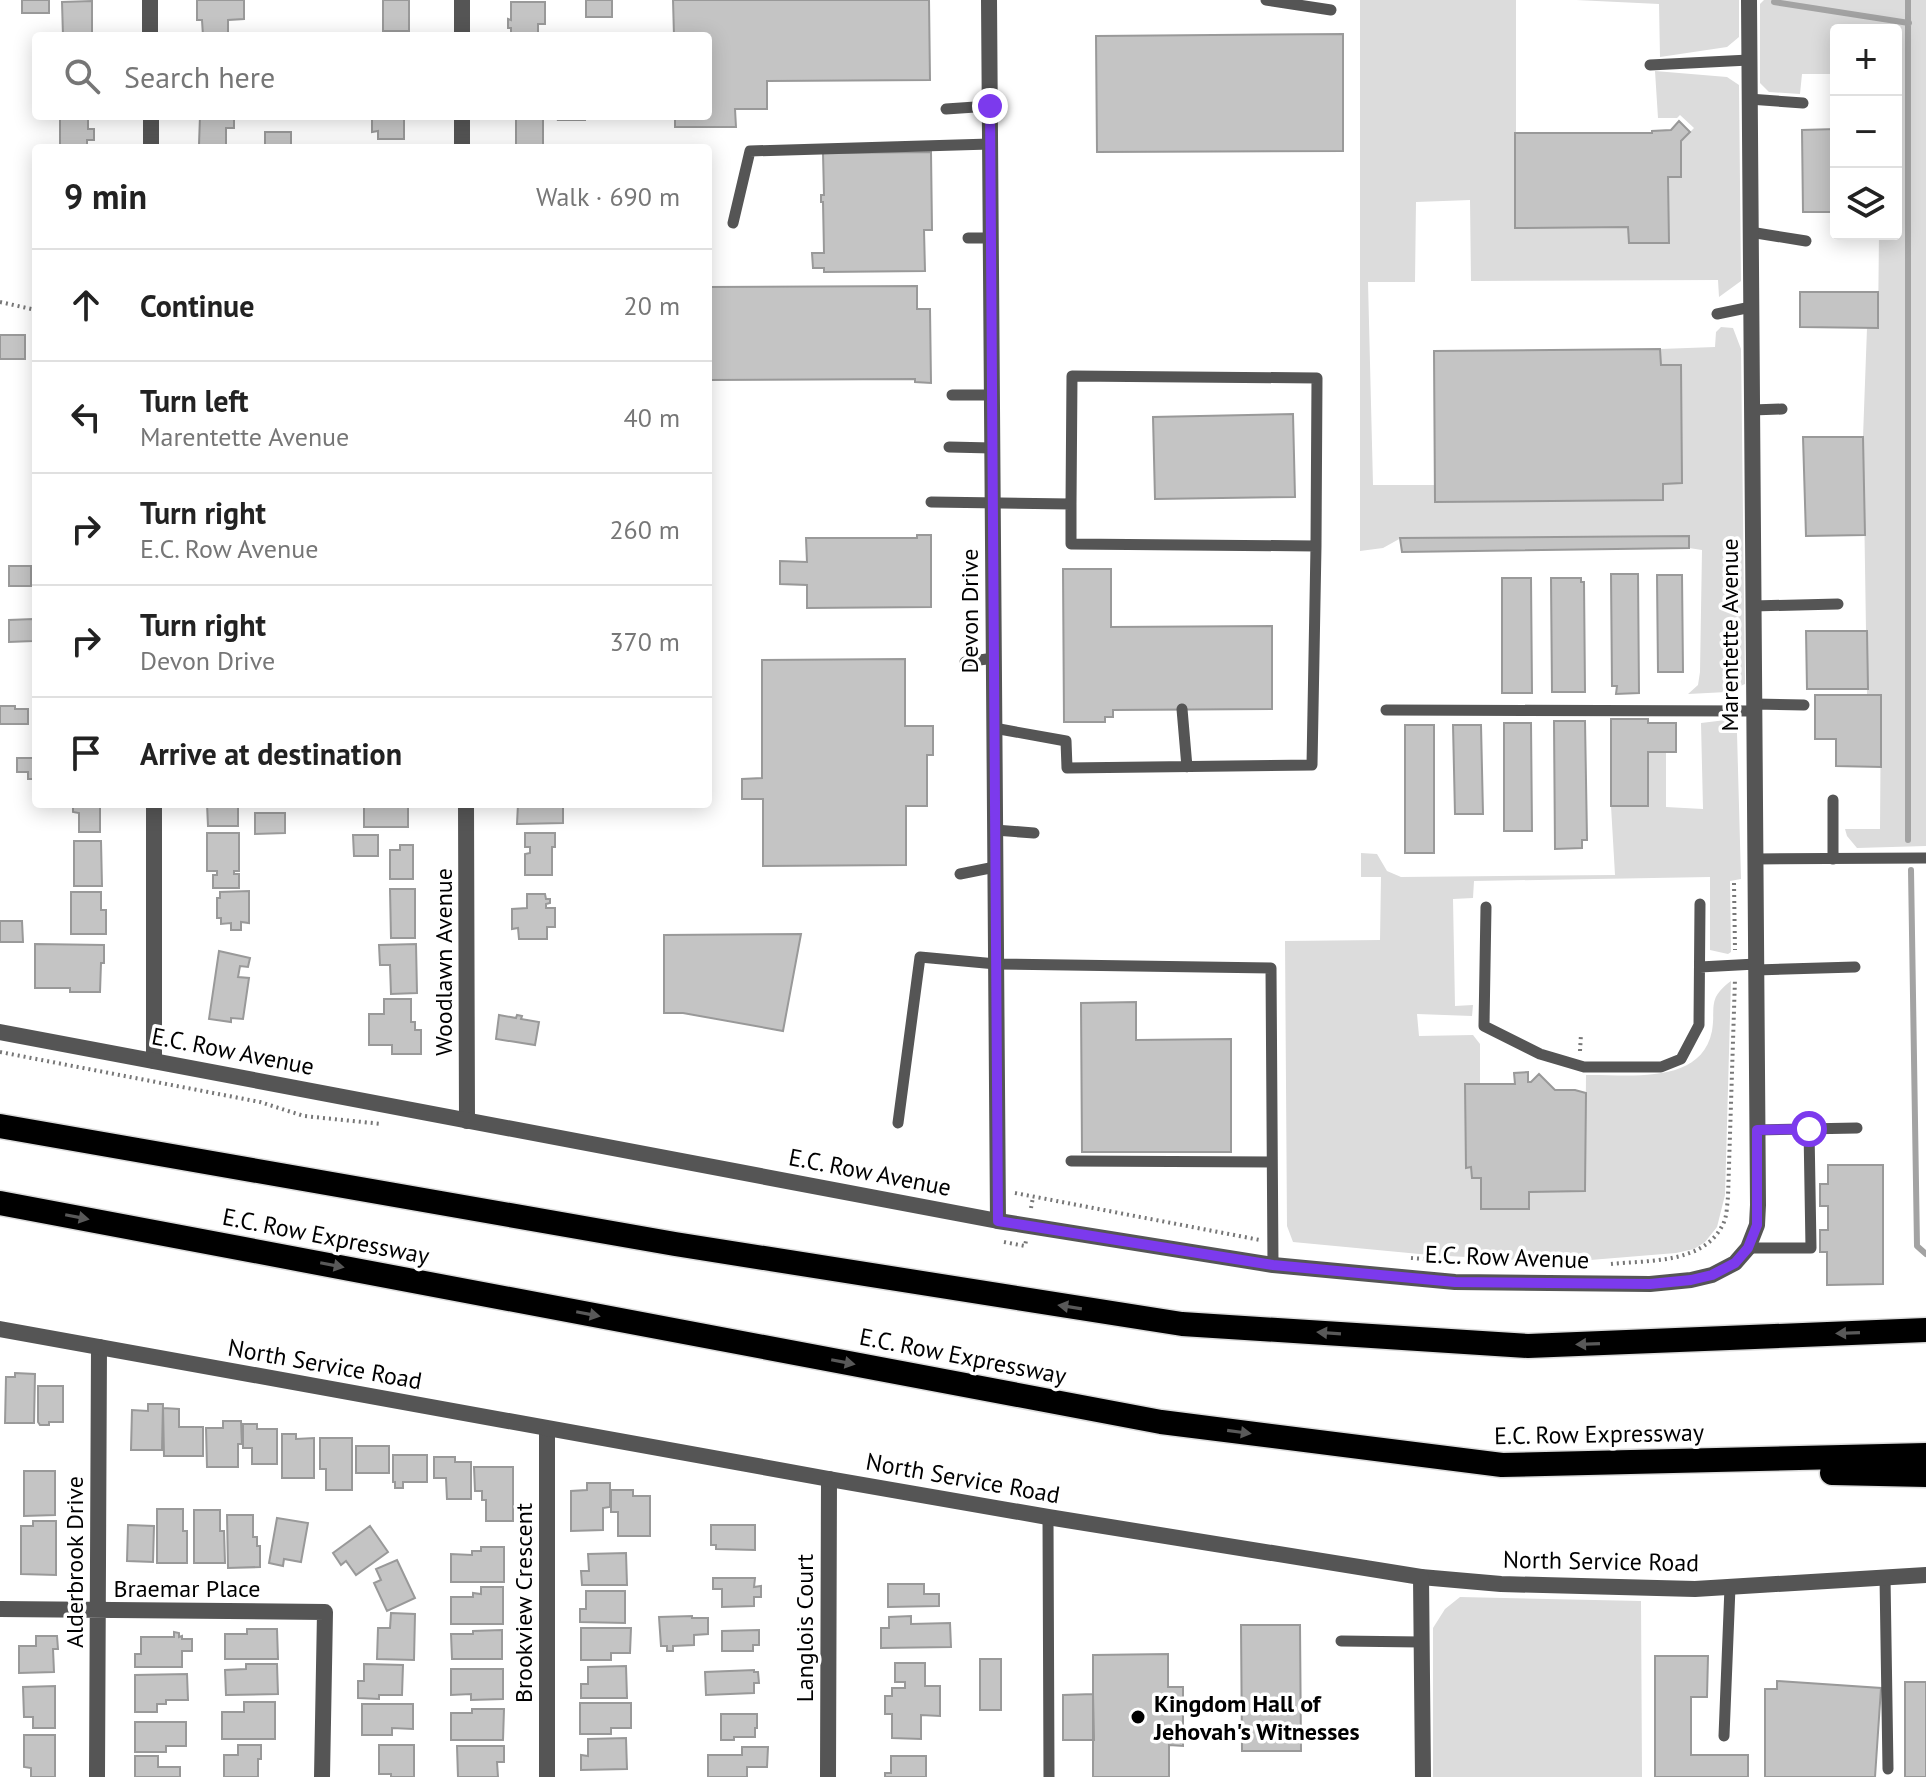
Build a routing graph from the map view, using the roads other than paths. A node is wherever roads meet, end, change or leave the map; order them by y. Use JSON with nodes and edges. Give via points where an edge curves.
{"nodes":[{"id":1,"x":150,"y":0,"type":"edge"},
{"id":2,"x":462,"y":0,"type":"edge"},
{"id":3,"x":989,"y":0,"type":"edge"},
{"id":4,"x":1266,"y":0,"type":"edge"},
{"id":5,"x":1749,"y":0,"type":"edge"},
{"id":6,"x":1331,"y":10,"type":"dead end"},
{"id":7,"x":150,"y":32,"type":"edge"},
{"id":8,"x":462,"y":32,"type":"edge"},
{"id":9,"x":1749,"y":60,"type":"junction"},
{"id":10,"x":1650,"y":65,"type":"dead end"},
{"id":11,"x":1749,"y":99,"type":"junction"},
{"id":12,"x":1803,"y":103,"type":"dead end"},
{"id":13,"x":990,"y":106,"type":"junction"},
{"id":14,"x":946,"y":109,"type":"dead end"},
{"id":15,"x":151,"y":120,"type":"edge"},
{"id":16,"x":462,"y":120,"type":"edge"},
{"id":17,"x":151,"y":144,"type":"edge"},
{"id":18,"x":462,"y":144,"type":"edge"},
{"id":19,"x":990,"y":144,"type":"junction"},
{"id":20,"x":733,"y":223,"type":"dead end"},
{"id":21,"x":1750,"y":232,"type":"junction"},
{"id":22,"x":968,"y":238,"type":"dead end"},
{"id":23,"x":991,"y":238,"type":"junction"},
{"id":24,"x":1806,"y":241,"type":"dead end"},
{"id":25,"x":1751,"y":307,"type":"junction"},
{"id":26,"x":1717,"y":314,"type":"dead end"},
{"id":27,"x":952,"y":395,"type":"dead end"},
{"id":28,"x":992,"y":395,"type":"junction"},
{"id":29,"x":1782,"y":409,"type":"dead end"},
{"id":30,"x":1752,"y":410,"type":"junction"},
{"id":31,"x":949,"y":447,"type":"dead end"},
{"id":32,"x":992,"y":448,"type":"junction"},
{"id":33,"x":931,"y":502,"type":"dead end"},
{"id":34,"x":993,"y":503,"type":"junction"},
{"id":35,"x":1071,"y":504,"type":"junction"},
{"id":36,"x":1316,"y":546,"type":"junction"},
{"id":37,"x":1838,"y":604,"type":"dead end"},
{"id":38,"x":1753,"y":606,"type":"junction"},
{"id":39,"x":994,"y":658,"type":"junction"},
{"id":40,"x":965,"y":662,"type":"dead end"},
{"id":41,"x":1804,"y":705,"type":"dead end"},
{"id":42,"x":1754,"y":707,"type":"junction"},
{"id":43,"x":1182,"y":709,"type":"dead end"},
{"id":44,"x":1386,"y":710,"type":"dead end"},
{"id":45,"x":994,"y":728,"type":"junction"},
{"id":46,"x":1187,"y":767,"type":"junction"},
{"id":47,"x":1833,"y":800,"type":"dead end"},
{"id":48,"x":154,"y":808,"type":"edge"},
{"id":49,"x":466,"y":808,"type":"edge"},
{"id":50,"x":995,"y":830,"type":"junction"},
{"id":51,"x":1034,"y":833,"type":"dead end"},
{"id":52,"x":1926,"y":858,"type":"edge"},
{"id":53,"x":1755,"y":859,"type":"junction"},
{"id":54,"x":1833,"y":859,"type":"junction"},
{"id":55,"x":995,"y":867,"type":"junction"},
{"id":56,"x":960,"y":874,"type":"dead end"},
{"id":57,"x":1700,"y":904,"type":"dead end"},
{"id":58,"x":1486,"y":907,"type":"dead end"},
{"id":59,"x":996,"y":964,"type":"junction"},
{"id":60,"x":1700,"y":967,"type":"junction"},
{"id":61,"x":1756,"y":967,"type":"junction"},
{"id":62,"x":1855,"y":967,"type":"dead end"},
{"id":63,"x":0,"y":1032,"type":"edge"},
{"id":64,"x":154,"y":1061,"type":"junction"},
{"id":65,"x":467,"y":1121,"type":"junction"},
{"id":66,"x":898,"y":1123,"type":"dead end"},
{"id":67,"x":0,"y":1126,"type":"edge"},
{"id":68,"x":1857,"y":1128,"type":"dead end"},
{"id":69,"x":1809,"y":1129,"type":"junction"},
{"id":70,"x":1757,"y":1130,"type":"junction"},
{"id":71,"x":1071,"y":1161,"type":"dead end"},
{"id":72,"x":1272,"y":1162,"type":"junction"},
{"id":73,"x":0,"y":1203,"type":"edge"},
{"id":74,"x":998,"y":1221,"type":"junction"},
{"id":75,"x":1748,"y":1248,"type":"junction"},
{"id":76,"x":1735,"y":1263,"type":"joint"},
{"id":77,"x":1273,"y":1265,"type":"junction"},
{"id":78,"x":0,"y":1329,"type":"edge"},
{"id":79,"x":1926,"y":1330,"type":"edge"},
{"id":80,"x":99,"y":1347,"type":"junction"},
{"id":81,"x":547,"y":1429,"type":"junction"},
{"id":82,"x":1926,"y":1455,"type":"edge"},
{"id":83,"x":1502,"y":1465,"type":"junction"},
{"id":84,"x":1926,"y":1475,"type":"edge"},
{"id":85,"x":829,"y":1479,"type":"junction"},
{"id":86,"x":1048,"y":1517,"type":"junction"},
{"id":87,"x":1926,"y":1575,"type":"edge"},
{"id":88,"x":1421,"y":1577,"type":"junction"},
{"id":89,"x":1885,"y":1577,"type":"junction"},
{"id":90,"x":1730,"y":1587,"type":"junction"},
{"id":91,"x":0,"y":1609,"type":"edge"},
{"id":92,"x":98,"y":1611,"type":"junction"},
{"id":93,"x":1341,"y":1641,"type":"dead end"},
{"id":94,"x":1421,"y":1642,"type":"junction"},
{"id":95,"x":1724,"y":1736,"type":"dead end"},
{"id":96,"x":1888,"y":1769,"type":"dead end"},
{"id":97,"x":97,"y":1777,"type":"edge"},
{"id":98,"x":322,"y":1777,"type":"edge"},
{"id":99,"x":547,"y":1777,"type":"edge"},
{"id":100,"x":828,"y":1777,"type":"edge"},
{"id":101,"x":1049,"y":1777,"type":"edge"},
{"id":102,"x":1423,"y":1777,"type":"edge"}],
"edges":[{"from":1,"to":7,"type":"street"},
{"from":2,"to":8,"type":"street"},
{"from":3,"to":13,"type":"street","name":"Devon Drive"},
{"from":4,"to":6,"type":"lane"},
{"from":5,"to":9,"type":"street","name":"Marentette Avenue"},
{"from":9,"to":10,"type":"lane"},
{"from":9,"to":11,"type":"street","name":"Marentette Avenue"},
{"from":11,"to":12,"type":"lane"},
{"from":11,"to":21,"type":"street","name":"Marentette Avenue"},
{"from":13,"to":14,"type":"lane"},
{"from":13,"to":19,"type":"street","name":"Devon Drive"},
{"from":15,"to":17,"type":"street"},
{"from":16,"to":18,"type":"street"},
{"from":19,"to":20,"type":"lane","via":[[750,151]]},
{"from":19,"to":23,"type":"street","name":"Devon Drive"},
{"from":21,"to":24,"type":"lane"},
{"from":21,"to":25,"type":"street","name":"Marentette Avenue"},
{"from":22,"to":23,"type":"lane"},
{"from":23,"to":28,"type":"street","name":"Devon Drive"},
{"from":25,"to":26,"type":"lane"},
{"from":25,"to":30,"type":"street","name":"Marentette Avenue"},
{"from":27,"to":28,"type":"lane"},
{"from":28,"to":32,"type":"street","name":"Devon Drive"},
{"from":29,"to":30,"type":"lane"},
{"from":30,"to":38,"type":"street","name":"Marentette Avenue"},
{"from":31,"to":32,"type":"lane"},
{"from":32,"to":34,"type":"street","name":"Devon Drive"},
{"from":33,"to":34,"type":"lane"},
{"from":34,"to":35,"type":"lane"},
{"from":34,"to":39,"type":"street","name":"Devon Drive"},
{"from":35,"to":36,"type":"lane","via":[[1071,544]]},
{"from":35,"to":36,"type":"lane","via":[[1072,376],[1317,378]]},
{"from":36,"to":46,"type":"lane","via":[[1312,765]]},
{"from":37,"to":38,"type":"lane"},
{"from":38,"to":42,"type":"street","name":"Marentette Avenue"},
{"from":39,"to":40,"type":"lane"},
{"from":39,"to":45,"type":"street","name":"Devon Drive"},
{"from":41,"to":42,"type":"lane"},
{"from":42,"to":44,"type":"lane"},
{"from":42,"to":53,"type":"street","name":"Marentette Avenue"},
{"from":43,"to":46,"type":"lane"},
{"from":45,"to":46,"type":"lane","via":[[1066,741],[1067,768]]},
{"from":45,"to":50,"type":"street","name":"Devon Drive"},
{"from":47,"to":54,"type":"lane"},
{"from":48,"to":64,"type":"street"},
{"from":49,"to":65,"type":"street","name":"Woodlawn Avenue"},
{"from":50,"to":51,"type":"lane"},
{"from":50,"to":55,"type":"street","name":"Devon Drive"},
{"from":52,"to":54,"type":"lane"},
{"from":53,"to":54,"type":"lane"},
{"from":53,"to":61,"type":"street","name":"Marentette Avenue"},
{"from":55,"to":56,"type":"lane"},
{"from":55,"to":59,"type":"street","name":"Devon Drive"},
{"from":57,"to":60,"type":"lane"},
{"from":58,"to":60,"type":"lane","via":[[1484,1026],[1540,1054],[1584,1067],[1661,1067],[1681,1059],[1699,1025]]},
{"from":59,"to":66,"type":"lane","via":[[920,957]]},
{"from":59,"to":72,"type":"lane","via":[[1271,968]]},
{"from":59,"to":74,"type":"street","name":"Devon Drive"},
{"from":60,"to":61,"type":"lane"},
{"from":61,"to":62,"type":"lane"},
{"from":61,"to":70,"type":"street","name":"Marentette Avenue"},
{"from":63,"to":64,"type":"street","name":"E.C. Row Avenue"},
{"from":64,"to":65,"type":"street","name":"E.C. Row Avenue"},
{"from":65,"to":74,"type":"street","name":"E.C. Row Avenue"},
{"from":79,"to":67,"type":"highway","name":"E.C. Row Expressway","one_way":true,"via":[[1528,1346],[1182,1324],[690,1247]]},
{"from":68,"to":69,"type":"lane"},
{"from":69,"to":70,"type":"lane"},
{"from":69,"to":75,"type":"lane","via":[[1811,1248]]},
{"from":70,"to":75,"type":"street","name":"Marentette Avenue","via":[[1757,1225]]},
{"from":71,"to":72,"type":"lane"},
{"from":72,"to":77,"type":"lane"},
{"from":73,"to":83,"type":"highway","name":"E.C. Row Expressway","one_way":true,"via":[[1161,1422]]},
{"from":74,"to":77,"type":"street","name":"E.C. Row Avenue"},
{"from":75,"to":76,"type":"street","name":"Marentette Avenue"},
{"from":76,"to":77,"type":"street","name":"E.C. Row Avenue","via":[[1712,1275],[1650,1284],[1455,1282]]},
{"from":78,"to":80,"type":"street","name":"North Service Road"},
{"from":80,"to":81,"type":"street","name":"North Service Road"},
{"from":80,"to":92,"type":"street","name":"Alderbrook Drive"},
{"from":81,"to":85,"type":"street","name":"North Service Road"},
{"from":81,"to":99,"type":"street","name":"Brookview Crescent"},
{"from":82,"to":83,"type":"highway","name":"E.C. Row Expressway"},
{"from":83,"to":84,"type":"highway"},
{"from":85,"to":86,"type":"street","name":"North Service Road"},
{"from":85,"to":100,"type":"street","name":"Langlois Court"},
{"from":86,"to":88,"type":"street","name":"North Service Road"},
{"from":86,"to":101,"type":"lane"},
{"from":87,"to":89,"type":"street","name":"North Service Road"},
{"from":88,"to":90,"type":"street","name":"North Service Road","via":[[1501,1584]]},
{"from":88,"to":94,"type":"street"},
{"from":89,"to":90,"type":"street","name":"North Service Road"},
{"from":89,"to":96,"type":"lane"},
{"from":90,"to":95,"type":"lane"},
{"from":91,"to":92,"type":"street","name":"Braemar Place"},
{"from":92,"to":97,"type":"street","name":"Alderbrook Drive"},
{"from":92,"to":98,"type":"street","name":"Braemar Place","via":[[325,1612]]},
{"from":93,"to":94,"type":"lane"},
{"from":94,"to":102,"type":"street"}]}
